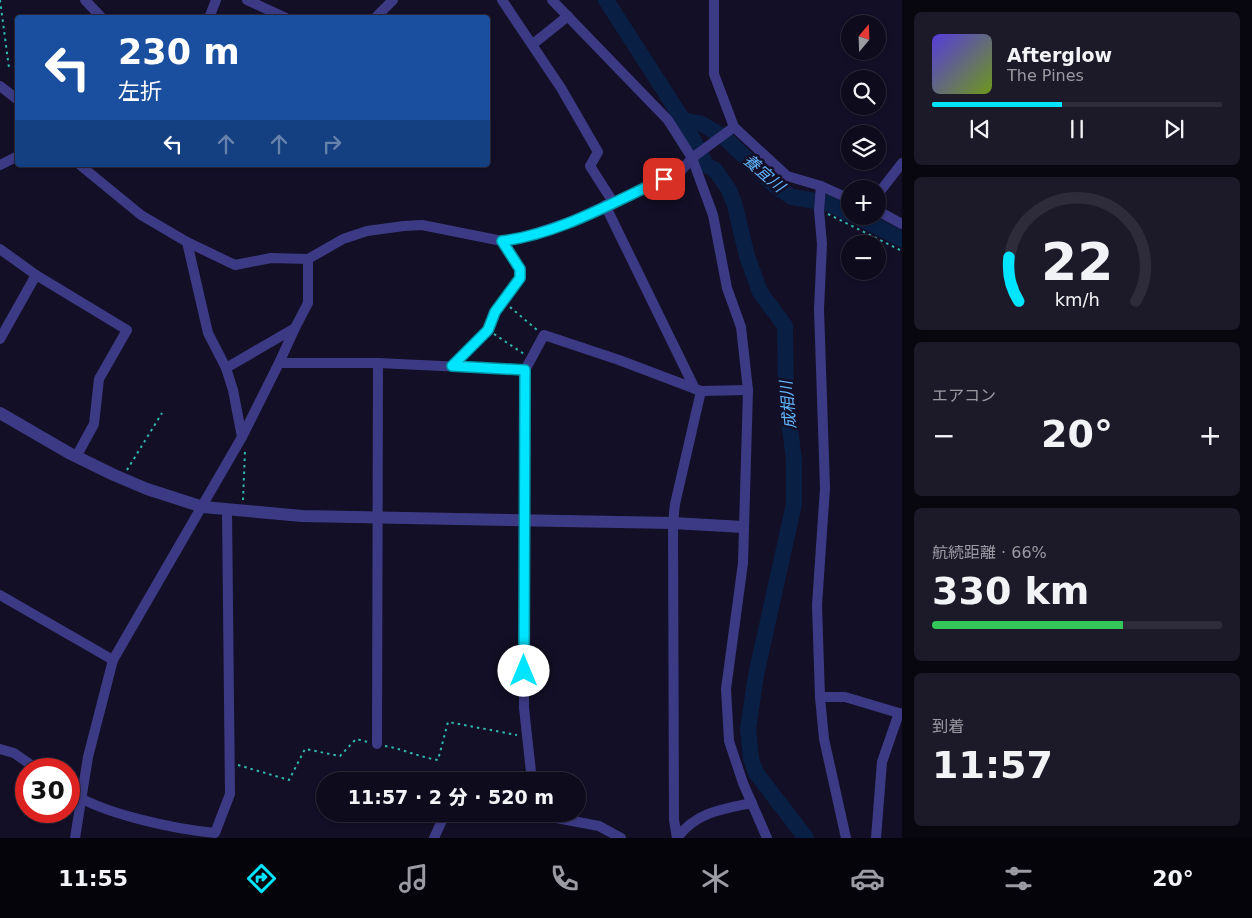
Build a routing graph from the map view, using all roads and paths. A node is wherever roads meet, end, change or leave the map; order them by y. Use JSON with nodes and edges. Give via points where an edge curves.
{"nodes":[{"id":1,"x":0,"y":0,"type":"edge"},
{"id":2,"x":85,"y":0,"type":"edge"},
{"id":3,"x":216,"y":0,"type":"edge"},
{"id":4,"x":247,"y":0,"type":"edge"},
{"id":5,"x":393,"y":0,"type":"edge"},
{"id":6,"x":502,"y":0,"type":"edge"},
{"id":7,"x":552,"y":0,"type":"edge"},
{"id":8,"x":714,"y":0,"type":"edge"},
{"id":9,"x":99,"y":15,"type":"edge"},
{"id":10,"x":210,"y":15,"type":"edge"},
{"id":11,"x":280,"y":15,"type":"edge"},
{"id":12,"x":378,"y":15,"type":"edge"},
{"id":13,"x":568,"y":16,"type":"junction"},
{"id":14,"x":533,"y":44,"type":"junction"},
{"id":15,"x":10,"y":68,"type":"dead end"},
{"id":16,"x":0,"y":86,"type":"edge"},
{"id":17,"x":15,"y":98,"type":"edge"},
{"id":18,"x":734,"y":127,"type":"junction"},
{"id":19,"x":15,"y":158,"type":"edge"},
{"id":20,"x":692,"y":158,"type":"junction"},
{"id":21,"x":902,"y":164,"type":"edge"},
{"id":22,"x":0,"y":165,"type":"edge"},
{"id":23,"x":82,"y":167,"type":"edge"},
{"id":24,"x":886,"y":184,"type":"edge"},
{"id":25,"x":821,"y":186,"type":"junction"},
{"id":26,"x":841,"y":195,"type":"edge"},
{"id":27,"x":609,"y":204,"type":"junction"},
{"id":28,"x":819,"y":210,"type":"junction"},
{"id":29,"x":886,"y":216,"type":"edge"},
{"id":30,"x":902,"y":224,"type":"edge"},
{"id":31,"x":502,"y":241,"type":"junction"},
{"id":32,"x":187,"y":242,"type":"junction"},
{"id":33,"x":0,"y":249,"type":"edge"},
{"id":34,"x":902,"y":251,"type":"edge"},
{"id":35,"x":308,"y":259,"type":"junction"},
{"id":36,"x":36,"y":275,"type":"junction"},
{"id":37,"x":503,"y":301,"type":"junction"},
{"id":38,"x":295,"y":328,"type":"junction"},
{"id":39,"x":488,"y":330,"type":"junction"},
{"id":40,"x":544,"y":336,"type":"junction"},
{"id":41,"x":0,"y":339,"type":"edge"},
{"id":42,"x":531,"y":358,"type":"junction"},
{"id":43,"x":279,"y":363,"type":"junction"},
{"id":44,"x":378,"y":363,"type":"junction"},
{"id":45,"x":452,"y":366,"type":"junction"},
{"id":46,"x":226,"y":368,"type":"junction"},
{"id":47,"x":525,"y":370,"type":"junction"},
{"id":48,"x":698,"y":390,"type":"junction"},
{"id":49,"x":748,"y":390,"type":"junction"},
{"id":50,"x":0,"y":413,"type":"edge"},
{"id":51,"x":162,"y":413,"type":"dead end"},
{"id":52,"x":242,"y":437,"type":"junction"},
{"id":53,"x":76,"y":457,"type":"junction"},
{"id":54,"x":122,"y":479,"type":"junction"},
{"id":55,"x":243,"y":500,"type":"dead end"},
{"id":56,"x":203,"y":507,"type":"junction"},
{"id":57,"x":227,"y":510,"type":"junction"},
{"id":58,"x":377,"y":518,"type":"junction"},
{"id":59,"x":524,"y":520,"type":"junction"},
{"id":60,"x":673,"y":523,"type":"junction"},
{"id":61,"x":743,"y":527,"type":"junction"},
{"id":62,"x":0,"y":595,"type":"edge"},
{"id":63,"x":113,"y":660,"type":"junction"},
{"id":64,"x":820,"y":697,"type":"junction"},
{"id":65,"x":901,"y":714,"type":"edge"},
{"id":66,"x":377,"y":744,"type":"dead end"},
{"id":67,"x":0,"y":749,"type":"edge"},
{"id":68,"x":21,"y":758,"type":"edge"},
{"id":69,"x":531,"y":772,"type":"edge"},
{"id":70,"x":82,"y":801,"type":"junction"},
{"id":71,"x":752,"y":803,"type":"junction"},
{"id":72,"x":441,"y":822,"type":"edge"},
{"id":73,"x":578,"y":822,"type":"edge"},
{"id":74,"x":215,"y":836,"type":"edge"},
{"id":75,"x":75,"y":838,"type":"edge"},
{"id":76,"x":434,"y":838,"type":"edge"},
{"id":77,"x":620,"y":838,"type":"edge"},
{"id":78,"x":767,"y":838,"type":"edge"},
{"id":79,"x":846,"y":838,"type":"edge"},
{"id":80,"x":876,"y":838,"type":"edge"}],
"edges":[{"from":1,"to":15,"type":"path"},
{"from":2,"to":9,"type":"street"},
{"from":3,"to":10,"type":"street"},
{"from":4,"to":11,"type":"street"},
{"from":5,"to":12,"type":"street"},
{"from":6,"to":14,"type":"street"},
{"from":7,"to":13,"type":"street"},
{"from":8,"to":18,"type":"street","via":[[714,74]]},
{"from":13,"to":14,"type":"street"},
{"from":13,"to":20,"type":"street","via":[[668,120]]},
{"from":14,"to":27,"type":"street","via":[[598,152],[590,166]]},
{"from":16,"to":17,"type":"street"},
{"from":18,"to":20,"type":"street"},
{"from":18,"to":25,"type":"street","via":[[779,171]]},
{"from":19,"to":22,"type":"street"},
{"from":20,"to":27,"type":"street","via":[[681,171]]},
{"from":20,"to":49,"type":"street","via":[[713,215],[727,288],[741,328]]},
{"from":21,"to":24,"type":"street"},
{"from":23,"to":32,"type":"street","via":[[141,215]]},
{"from":25,"to":26,"type":"street"},
{"from":25,"to":28,"type":"street"},
{"from":27,"to":31,"type":"street","via":[[547,230]]},
{"from":27,"to":48,"type":"street"},
{"from":28,"to":34,"type":"path"},
{"from":28,"to":64,"type":"street","via":[[825,488],[817,605]]},
{"from":29,"to":30,"type":"street"},
{"from":31,"to":35,"type":"street","via":[[422,225],[404,226],[367,231],[343,239]]},
{"from":31,"to":37,"type":"street","via":[[520,269],[520,278]]},
{"from":32,"to":35,"type":"street","via":[[234,265],[271,258]]},
{"from":32,"to":46,"type":"street","via":[[208,333]]},
{"from":33,"to":36,"type":"street"},
{"from":35,"to":38,"type":"street","via":[[308,304]]},
{"from":36,"to":41,"type":"street"},
{"from":36,"to":53,"type":"street","via":[[127,330],[99,379],[94,424]]},
{"from":37,"to":39,"type":"street"},
{"from":37,"to":40,"type":"path"},
{"from":38,"to":43,"type":"street"},
{"from":38,"to":46,"type":"street"},
{"from":39,"to":42,"type":"path"},
{"from":39,"to":45,"type":"street"},
{"from":40,"to":42,"type":"street"},
{"from":40,"to":48,"type":"street","via":[[620,360]]},
{"from":42,"to":47,"type":"street"},
{"from":43,"to":44,"type":"street"},
{"from":43,"to":52,"type":"street"},
{"from":44,"to":45,"type":"street"},
{"from":44,"to":58,"type":"street"},
{"from":45,"to":47,"type":"street"},
{"from":46,"to":52,"type":"street"},
{"from":47,"to":59,"type":"street"},
{"from":48,"to":49,"type":"street"},
{"from":48,"to":60,"type":"street"},
{"from":49,"to":61,"type":"street"},
{"from":50,"to":53,"type":"street"},
{"from":51,"to":54,"type":"path"},
{"from":52,"to":55,"type":"path","via":[[246,453]]},
{"from":52,"to":56,"type":"street"},
{"from":53,"to":54,"type":"street"},
{"from":54,"to":56,"type":"street"},
{"from":56,"to":57,"type":"street"},
{"from":56,"to":63,"type":"street"},
{"from":57,"to":58,"type":"street"},
{"from":57,"to":74,"type":"street","via":[[230,794]]},
{"from":58,"to":59,"type":"street"},
{"from":58,"to":66,"type":"street"},
{"from":59,"to":60,"type":"street"},
{"from":59,"to":69,"type":"street","via":[[524,708]]},
{"from":60,"to":61,"type":"street"},
{"from":60,"to":71,"type":"street","via":[[674,820],[677,838],[695,819]]},
{"from":61,"to":71,"type":"street","via":[[744,563],[726,689],[729,741]]},
{"from":62,"to":63,"type":"street"},
{"from":63,"to":70,"type":"street","via":[[88,757]]},
{"from":64,"to":65,"type":"street","via":[[854,699]]},
{"from":64,"to":79,"type":"street","via":[[824,739]]},
{"from":65,"to":80,"type":"street","via":[[882,762]]},
{"from":67,"to":68,"type":"street"},
{"from":70,"to":74,"type":"street","via":[[159,824]]},
{"from":70,"to":75,"type":"street"},
{"from":71,"to":78,"type":"street"},
{"from":72,"to":76,"type":"street"},
{"from":73,"to":77,"type":"street","via":[[599,826]]}]}
